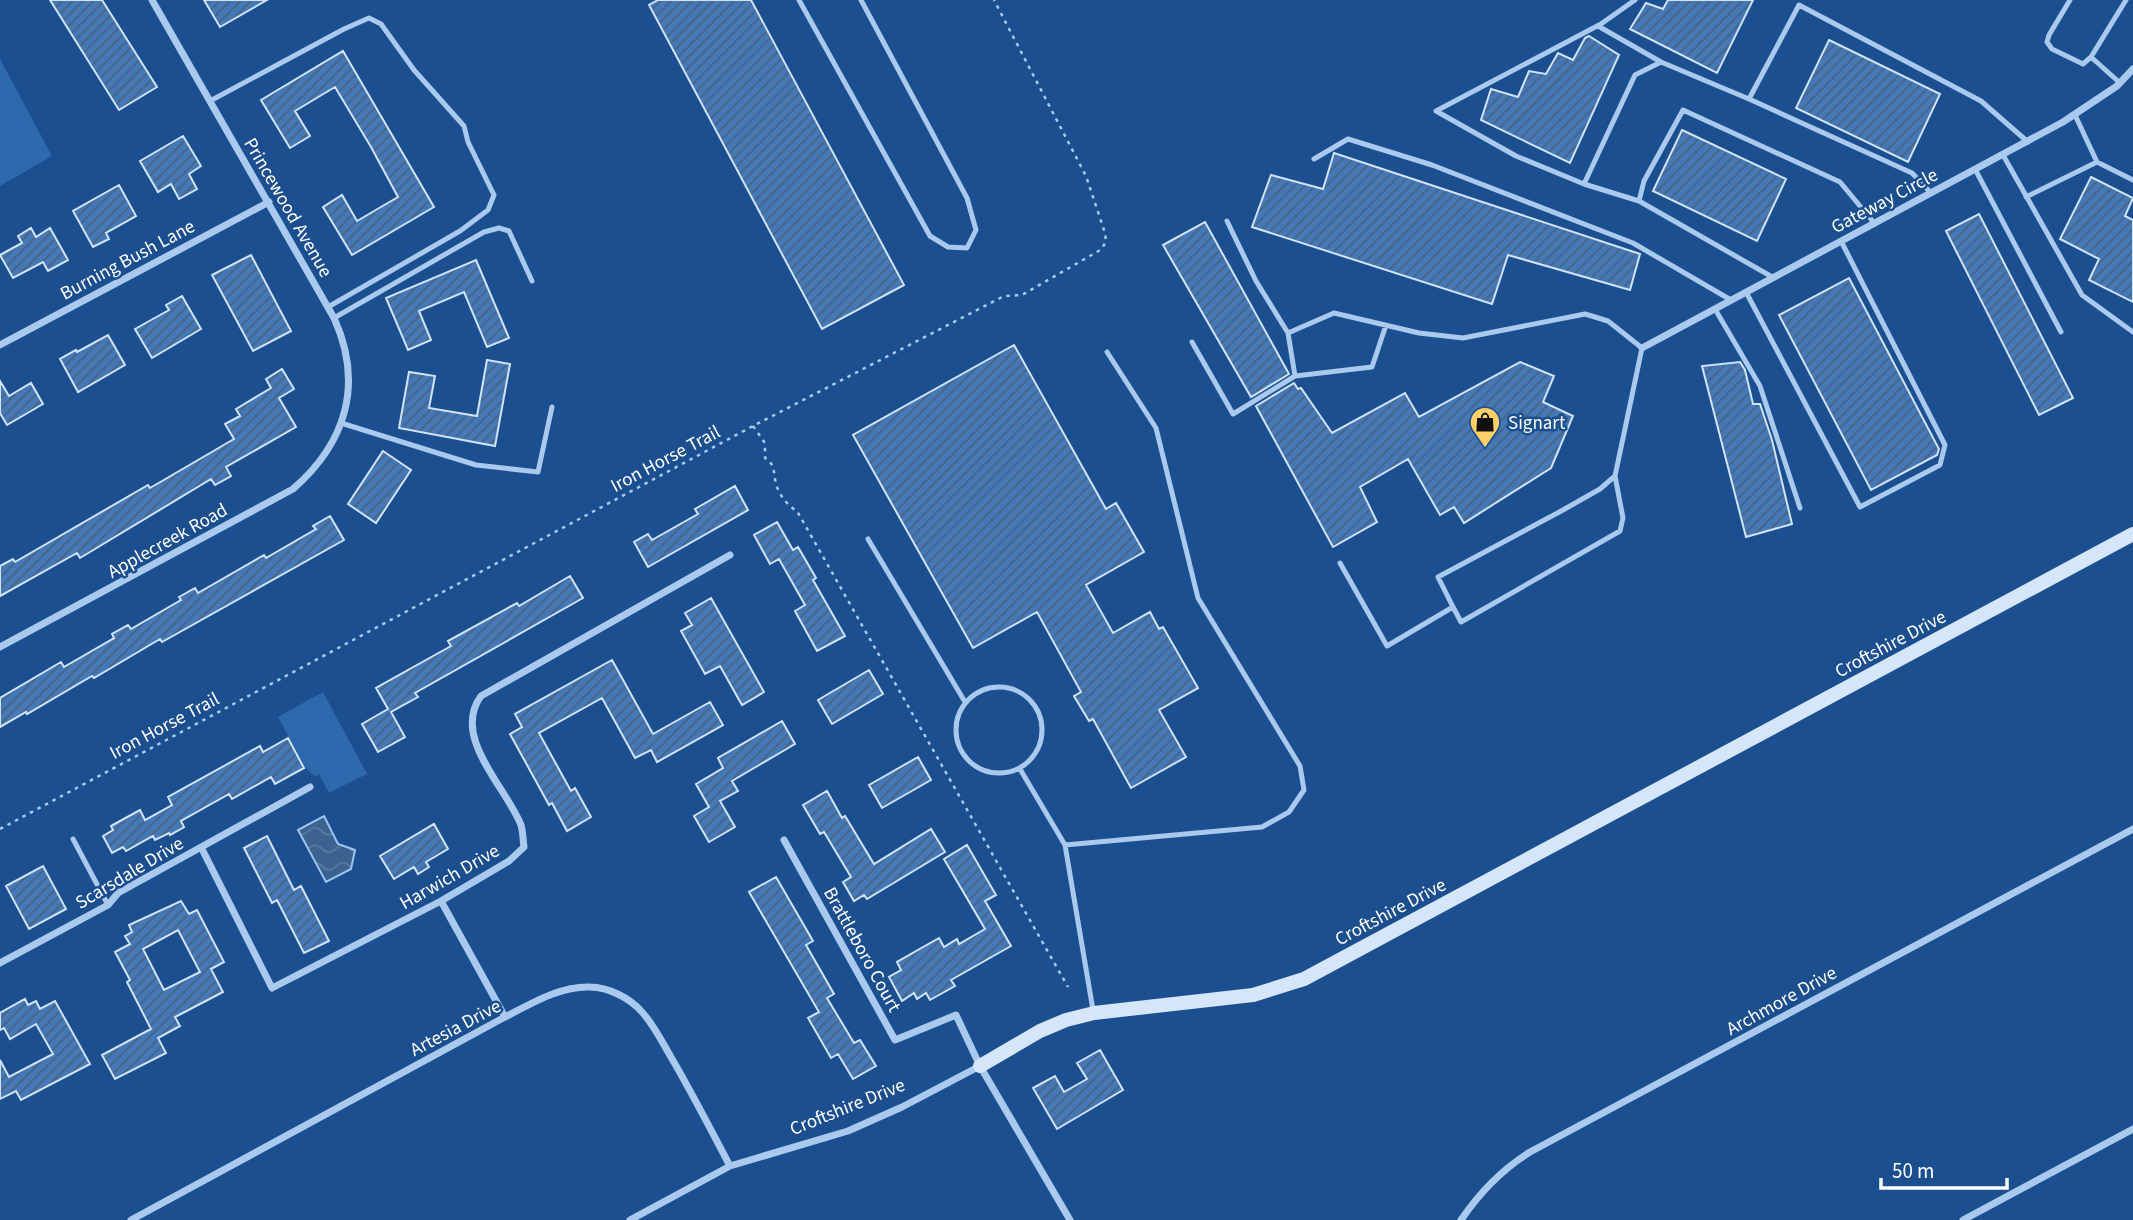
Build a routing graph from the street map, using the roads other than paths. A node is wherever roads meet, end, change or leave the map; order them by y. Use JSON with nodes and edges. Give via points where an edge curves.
{"nodes":[{"id":1,"x":152,"y":0,"type":"edge"},
{"id":2,"x":799,"y":0,"type":"edge"},
{"id":3,"x":861,"y":0,"type":"edge"},
{"id":4,"x":1635,"y":0,"type":"edge"},
{"id":5,"x":2070,"y":0,"type":"edge"},
{"id":6,"x":2126,"y":0,"type":"edge"},
{"id":7,"x":1599,"y":25,"type":"junction"},
{"id":8,"x":2091,"y":57,"type":"junction"},
{"id":9,"x":1661,"y":62,"type":"junction"},
{"id":10,"x":2133,"y":69,"type":"edge"},
{"id":11,"x":2120,"y":83,"type":"junction"},
{"id":12,"x":1749,"y":99,"type":"junction"},
{"id":13,"x":210,"y":101,"type":"junction"},
{"id":14,"x":2075,"y":115,"type":"junction"},
{"id":15,"x":2028,"y":142,"type":"junction"},
{"id":16,"x":2003,"y":155,"type":"junction"},
{"id":17,"x":1314,"y":159,"type":"dead end"},
{"id":18,"x":2097,"y":162,"type":"junction"},
{"id":19,"x":1975,"y":170,"type":"junction"},
{"id":20,"x":2133,"y":180,"type":"edge"},
{"id":21,"x":1584,"y":184,"type":"junction"},
{"id":22,"x":1931,"y":194,"type":"junction"},
{"id":23,"x":2026,"y":197,"type":"junction"},
{"id":24,"x":1639,"y":201,"type":"junction"},
{"id":25,"x":269,"y":202,"type":"junction"},
{"id":26,"x":1227,"y":221,"type":"dead end"},
{"id":27,"x":1875,"y":224,"type":"junction"},
{"id":28,"x":1841,"y":242,"type":"junction"},
{"id":29,"x":1774,"y":278,"type":"junction"},
{"id":30,"x":532,"y":281,"type":"dead end"},
{"id":31,"x":1746,"y":292,"type":"junction"},
{"id":32,"x":1731,"y":300,"type":"junction"},
{"id":33,"x":328,"y":307,"type":"junction"},
{"id":34,"x":1715,"y":309,"type":"junction"},
{"id":35,"x":334,"y":318,"type":"junction"},
{"id":36,"x":1386,"y":325,"type":"junction"},
{"id":37,"x":2061,"y":332,"type":"dead end"},
{"id":38,"x":2133,"y":332,"type":"edge"},
{"id":39,"x":1288,"y":333,"type":"junction"},
{"id":40,"x":1192,"y":342,"type":"dead end"},
{"id":41,"x":0,"y":345,"type":"edge"},
{"id":42,"x":1642,"y":348,"type":"junction"},
{"id":43,"x":1107,"y":352,"type":"dead end"},
{"id":44,"x":1295,"y":376,"type":"junction"},
{"id":45,"x":552,"y":407,"type":"dead end"},
{"id":46,"x":341,"y":423,"type":"junction"},
{"id":47,"x":334,"y":442,"type":"joint"},
{"id":48,"x":1615,"y":475,"type":"junction"},
{"id":49,"x":1800,"y":508,"type":"dead end"},
{"id":50,"x":2133,"y":534,"type":"edge"},
{"id":51,"x":868,"y":539,"type":"dead end"},
{"id":52,"x":730,"y":555,"type":"dead end"},
{"id":53,"x":1340,"y":563,"type":"dead end"},
{"id":54,"x":1453,"y":607,"type":"junction"},
{"id":55,"x":0,"y":647,"type":"edge"},
{"id":56,"x":965,"y":702,"type":"junction"},
{"id":57,"x":1020,"y":769,"type":"junction"},
{"id":58,"x":310,"y":788,"type":"dead end"},
{"id":59,"x":2133,"y":829,"type":"edge"},
{"id":60,"x":73,"y":839,"type":"dead end"},
{"id":61,"x":784,"y":840,"type":"dead end"},
{"id":62,"x":1065,"y":845,"type":"junction"},
{"id":63,"x":201,"y":847,"type":"junction"},
{"id":64,"x":441,"y":901,"type":"junction"},
{"id":65,"x":108,"y":905,"type":"junction"},
{"id":66,"x":0,"y":963,"type":"edge"},
{"id":67,"x":1094,"y":1013,"type":"junction"},
{"id":68,"x":505,"y":1017,"type":"junction"},
{"id":69,"x":980,"y":1066,"type":"junction"},
{"id":70,"x":2133,"y":1129,"type":"edge"},
{"id":71,"x":730,"y":1166,"type":"junction"},
{"id":72,"x":131,"y":1220,"type":"edge"},
{"id":73,"x":630,"y":1220,"type":"edge"},
{"id":74,"x":1070,"y":1220,"type":"edge"},
{"id":75,"x":1461,"y":1220,"type":"edge"},
{"id":76,"x":1962,"y":1220,"type":"edge"}],
"edges":[{"from":1,"to":13,"type":"street","name":"Princewood Avenue"},
{"from":2,"to":3,"type":"lane","via":[[930,236],[948,247],[967,248],[975,230],[967,198]]},
{"from":4,"to":7,"type":"lane"},
{"from":5,"to":8,"type":"lane","via":[[2047,42],[2083,64]]},
{"from":6,"to":8,"type":"lane"},
{"from":7,"to":9,"type":"lane"},
{"from":7,"to":21,"type":"lane","via":[[1436,111],[1516,156]]},
{"from":8,"to":11,"type":"lane"},
{"from":9,"to":12,"type":"lane"},
{"from":9,"to":21,"type":"lane","via":[[1635,75]]},
{"from":10,"to":11,"type":"street","name":"Gateway Circle"},
{"from":11,"to":14,"type":"street","name":"Gateway Circle"},
{"from":12,"to":15,"type":"lane","via":[[1800,5],[1981,101]]},
{"from":12,"to":22,"type":"lane","via":[[1913,173]]},
{"from":13,"to":25,"type":"street","name":"Princewood Avenue"},
{"from":13,"to":33,"type":"lane","via":[[369,18],[382,24],[414,70],[464,126],[494,195],[488,210]]},
{"from":14,"to":15,"type":"street","name":"Gateway Circle"},
{"from":14,"to":18,"type":"lane"},
{"from":15,"to":16,"type":"street","name":"Gateway Circle"},
{"from":16,"to":19,"type":"street","name":"Gateway Circle"},
{"from":16,"to":23,"type":"lane"},
{"from":17,"to":32,"type":"lane","via":[[1348,139],[1432,165],[1633,243]]},
{"from":18,"to":20,"type":"lane"},
{"from":18,"to":23,"type":"lane"},
{"from":19,"to":22,"type":"street","name":"Gateway Circle"},
{"from":19,"to":37,"type":"lane"},
{"from":21,"to":24,"type":"lane"},
{"from":22,"to":27,"type":"street","name":"Gateway Circle"},
{"from":23,"to":38,"type":"lane","via":[[2082,295]]},
{"from":24,"to":27,"type":"lane","via":[[1644,181],[1683,110],[1840,182]]},
{"from":24,"to":29,"type":"lane"},
{"from":25,"to":33,"type":"street","name":"Princewood Avenue"},
{"from":25,"to":41,"type":"street","name":"Burning Bush Lane"},
{"from":26,"to":39,"type":"lane"},
{"from":27,"to":28,"type":"street","name":"Gateway Circle"},
{"from":28,"to":29,"type":"street","name":"Gateway Circle"},
{"from":28,"to":31,"type":"lane","via":[[1945,445],[1940,465],[1860,507]]},
{"from":29,"to":31,"type":"street","name":"Gateway Circle"},
{"from":30,"to":35,"type":"lane","via":[[509,231],[499,228],[484,232]]},
{"from":31,"to":32,"type":"street","name":"Gateway Circle"},
{"from":32,"to":34,"type":"street","name":"Gateway Circle"},
{"from":33,"to":35,"type":"street","name":"Princewood Avenue"},
{"from":34,"to":42,"type":"street","name":"Gateway Circle"},
{"from":34,"to":49,"type":"lane","via":[[1760,386]]},
{"from":35,"to":46,"type":"street","name":"Princewood Avenue","via":[[349,378]]},
{"from":36,"to":39,"type":"lane","via":[[1334,313]]},
{"from":36,"to":42,"type":"lane","via":[[1463,338],[1585,314],[1608,321]]},
{"from":36,"to":44,"type":"lane","via":[[1372,367]]},
{"from":39,"to":44,"type":"lane"},
{"from":40,"to":44,"type":"lane","via":[[1233,414]]},
{"from":42,"to":48,"type":"lane"},
{"from":43,"to":62,"type":"lane","via":[[1156,428],[1198,598],[1300,766],[1304,790],[1289,812],[1262,827]]},
{"from":45,"to":46,"type":"lane","via":[[538,472],[476,465]]},
{"from":46,"to":47,"type":"street","name":"Princewood Avenue"},
{"from":47,"to":55,"type":"street","name":"Applecreek Road","via":[[293,489]]},
{"from":48,"to":54,"type":"lane","via":[[1600,489],[1438,577]]},
{"from":48,"to":54,"type":"lane","via":[[1623,518],[1620,531],[1461,622]]},
{"from":50,"to":67,"type":"street","name":"Croftshire Drive","via":[[1304,979],[1253,995]]},
{"from":51,"to":56,"type":"lane"},
{"from":52,"to":64,"type":"street","name":"Harwich Drive","via":[[481,696],[473,706],[473,740],[522,827],[524,847],[509,861]]},
{"from":53,"to":54,"type":"lane","via":[[1387,646]]},
{"from":56,"to":57,"type":"lane","via":[[956,730],[965,758],[991,773]]},
{"from":56,"to":57,"type":"lane","via":[[989,687],[1003,686],[1028,697],[1037,708],[1043,735],[1031,760]]},
{"from":57,"to":62,"type":"lane"},
{"from":58,"to":63,"type":"street","name":"Scarsdale Drive"},
{"from":59,"to":75,"type":"street","name":"Archmore Drive","via":[[1530,1152],[1494,1179]]},
{"from":60,"to":65,"type":"lane"},
{"from":61,"to":69,"type":"street","name":"Brattleboro Court","via":[[895,1040],[956,1014]]},
{"from":62,"to":67,"type":"lane"},
{"from":63,"to":64,"type":"street","name":"Harwich Drive","via":[[272,988]]},
{"from":63,"to":65,"type":"street","name":"Scarsdale Drive","via":[[118,893]]},
{"from":64,"to":68,"type":"street"},
{"from":65,"to":66,"type":"street","name":"Scarsdale Drive"},
{"from":67,"to":69,"type":"street","name":"Croftshire Drive","via":[[1040,1031]]},
{"from":68,"to":71,"type":"street","name":"Artesia Drive","via":[[570,989],[591,986],[626,998],[651,1023]]},
{"from":68,"to":72,"type":"street","name":"Artesia Drive"},
{"from":69,"to":71,"type":"street","name":"Croftshire Drive","via":[[848,1131]]},
{"from":69,"to":74,"type":"street"},
{"from":70,"to":76,"type":"street"},
{"from":71,"to":73,"type":"street","name":"Croftshire Drive"}]}
